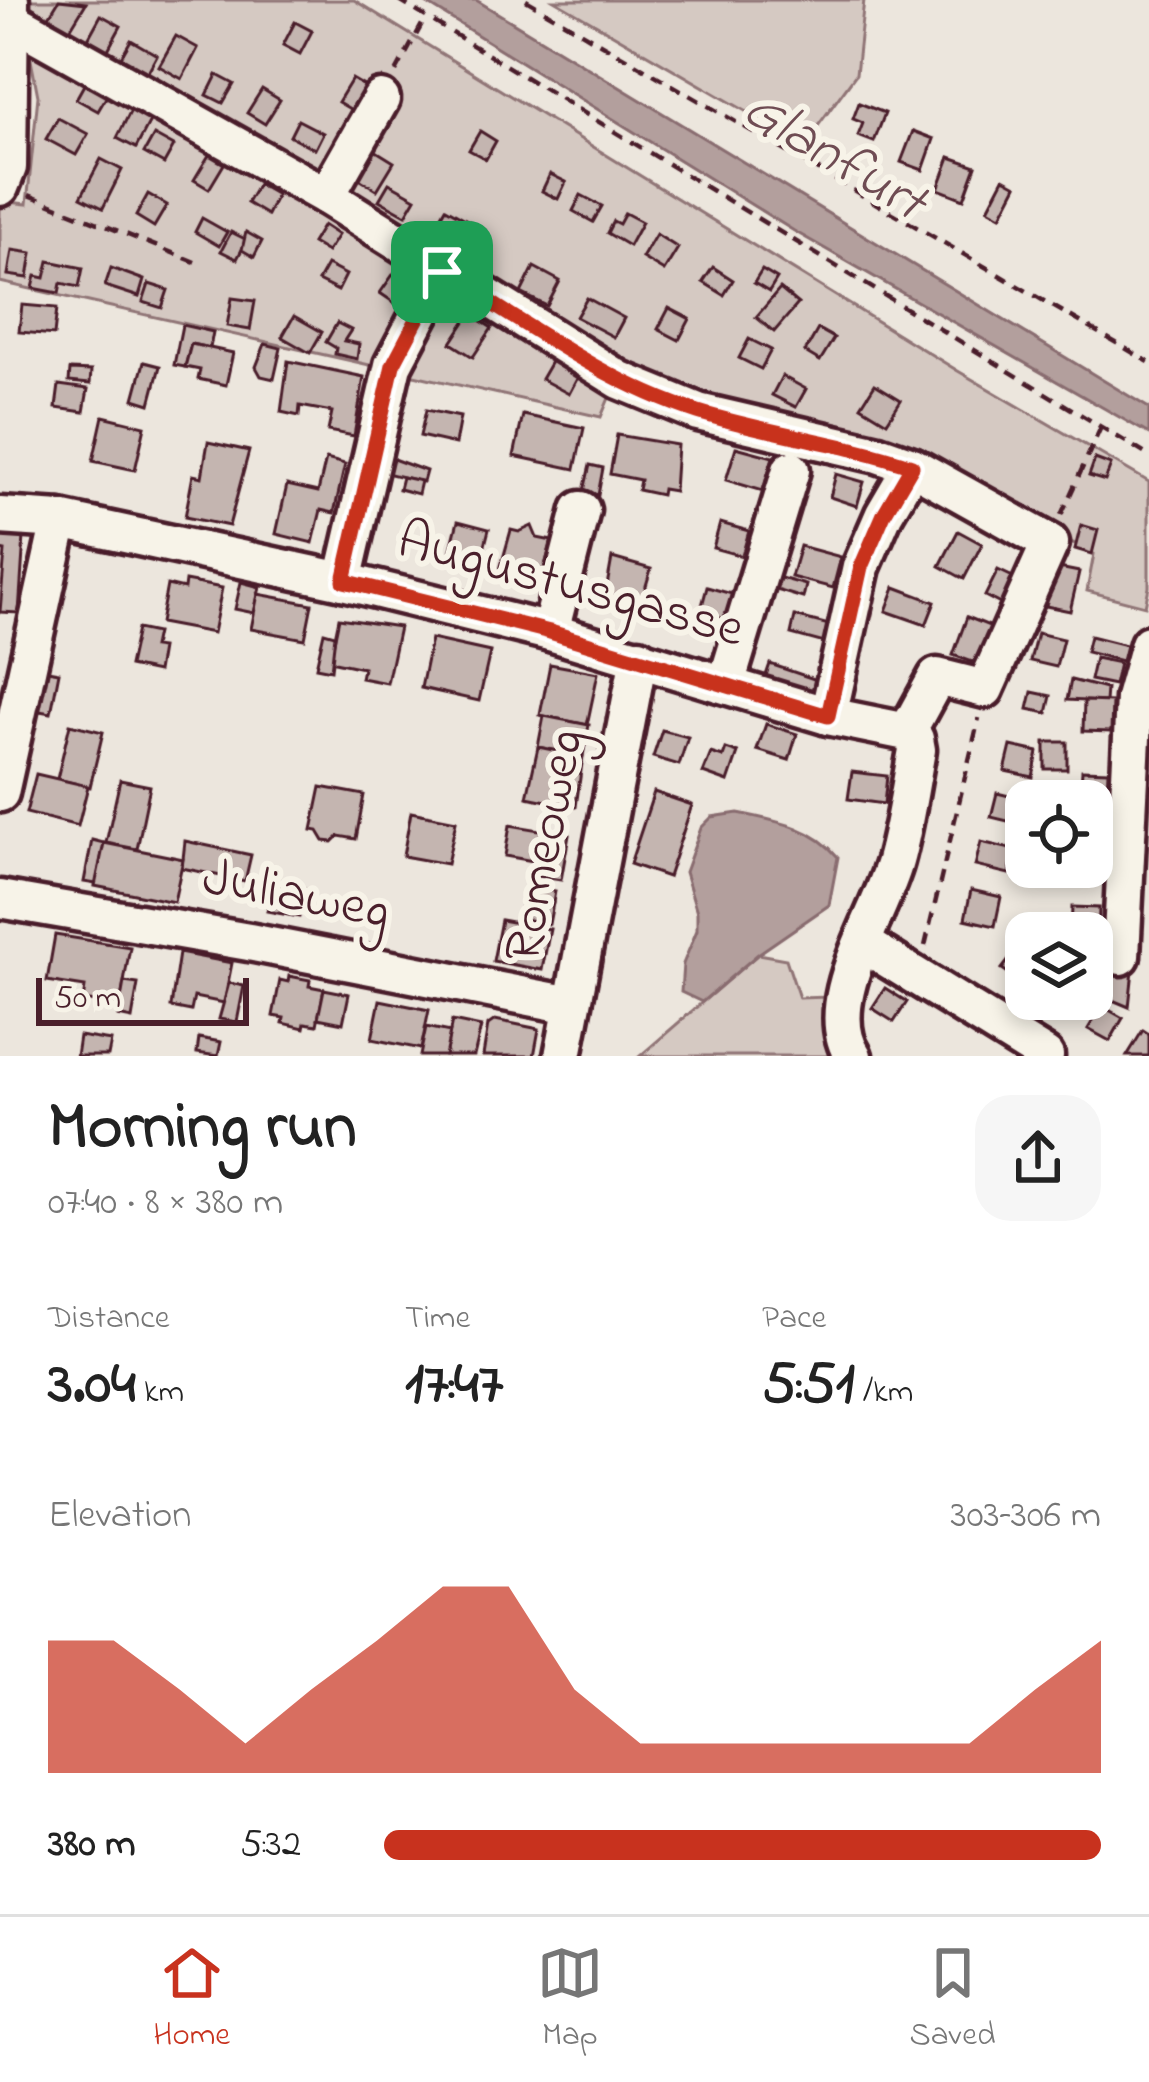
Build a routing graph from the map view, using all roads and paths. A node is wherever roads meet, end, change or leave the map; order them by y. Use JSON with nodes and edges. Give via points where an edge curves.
{"nodes":[{"id":1,"x":398,"y":0,"type":"edge"},
{"id":2,"x":526,"y":0,"type":"edge"},
{"id":3,"x":10,"y":10,"type":"edge"},
{"id":4,"x":426,"y":17,"type":"junction"},
{"id":5,"x":381,"y":99,"type":"joint"},
{"id":6,"x":0,"y":186,"type":"edge"},
{"id":7,"x":326,"y":196,"type":"junction"},
{"id":8,"x":195,"y":262,"type":"dead end"},
{"id":9,"x":442,"y":272,"type":"junction"},
{"id":10,"x":1149,"y":362,"type":"edge"},
{"id":11,"x":1101,"y":427,"type":"junction"},
{"id":12,"x":1149,"y":456,"type":"edge"},
{"id":13,"x":912,"y":466,"type":"junction"},
{"id":14,"x":791,"y":470,"type":"dead end"},
{"id":15,"x":581,"y":510,"type":"dead end"},
{"id":16,"x":0,"y":516,"type":"edge"},
{"id":17,"x":60,"y":520,"type":"junction"},
{"id":18,"x":1050,"y":543,"type":"junction"},
{"id":19,"x":344,"y":581,"type":"junction"},
{"id":20,"x":550,"y":632,"type":"junction"},
{"id":21,"x":1149,"y":644,"type":"edge"},
{"id":22,"x":639,"y":657,"type":"junction"},
{"id":23,"x":726,"y":684,"type":"junction"},
{"id":24,"x":985,"y":688,"type":"junction"},
{"id":25,"x":828,"y":716,"type":"junction"},
{"id":26,"x":907,"y":732,"type":"junction"},
{"id":27,"x":0,"y":793,"type":"edge"},
{"id":28,"x":0,"y":899,"type":"edge"},
{"id":29,"x":864,"y":944,"type":"junction"},
{"id":30,"x":1121,"y":956,"type":"dead end"},
{"id":31,"x":916,"y":979,"type":"junction"},
{"id":32,"x":571,"y":1005,"type":"junction"},
{"id":33,"x":563,"y":1056,"type":"edge"},
{"id":34,"x":853,"y":1056,"type":"edge"},
{"id":35,"x":1045,"y":1056,"type":"edge"}],
"edges":[{"from":1,"to":4,"type":"path"},
{"from":2,"to":10,"type":"path"},
{"from":3,"to":6,"type":"street","via":[[8,167]]},
{"from":3,"to":7,"type":"street"},
{"from":4,"to":5,"type":"path"},
{"from":4,"to":11,"type":"path"},
{"from":5,"to":7,"type":"street"},
{"from":6,"to":8,"type":"path"},
{"from":7,"to":9,"type":"street"},
{"from":9,"to":13,"type":"street","via":[[620,380],[698,412]]},
{"from":9,"to":19,"type":"street","via":[[393,365]]},
{"from":11,"to":12,"type":"path"},
{"from":11,"to":18,"type":"path"},
{"from":13,"to":18,"type":"street"},
{"from":13,"to":25,"type":"street","via":[[861,567]]},
{"from":14,"to":23,"type":"street"},
{"from":15,"to":20,"type":"street"},
{"from":16,"to":17,"type":"street","name":"Augustusgasse"},
{"from":17,"to":19,"type":"street","name":"Augustusgasse"},
{"from":17,"to":27,"type":"street"},
{"from":18,"to":24,"type":"street"},
{"from":19,"to":20,"type":"street","name":"Augustusgasse"},
{"from":20,"to":22,"type":"street","name":"Augustusgasse"},
{"from":21,"to":30,"type":"street","via":[[1134,698]]},
{"from":22,"to":23,"type":"street","name":"Augustusgasse"},
{"from":22,"to":32,"type":"street","name":"Romeoweg"},
{"from":23,"to":25,"type":"street","name":"Augustusgasse"},
{"from":24,"to":26,"type":"street","via":[[937,677]]},
{"from":24,"to":31,"type":"path"},
{"from":25,"to":26,"type":"street","name":"Augustusgasse"},
{"from":26,"to":29,"type":"street","via":[[917,750],[899,840]]},
{"from":28,"to":32,"type":"street","name":"Juliaweg"},
{"from":29,"to":31,"type":"street"},
{"from":29,"to":34,"type":"street","via":[[841,1007]]},
{"from":31,"to":35,"type":"street"},
{"from":32,"to":33,"type":"street","name":"Romeoweg"}]}
